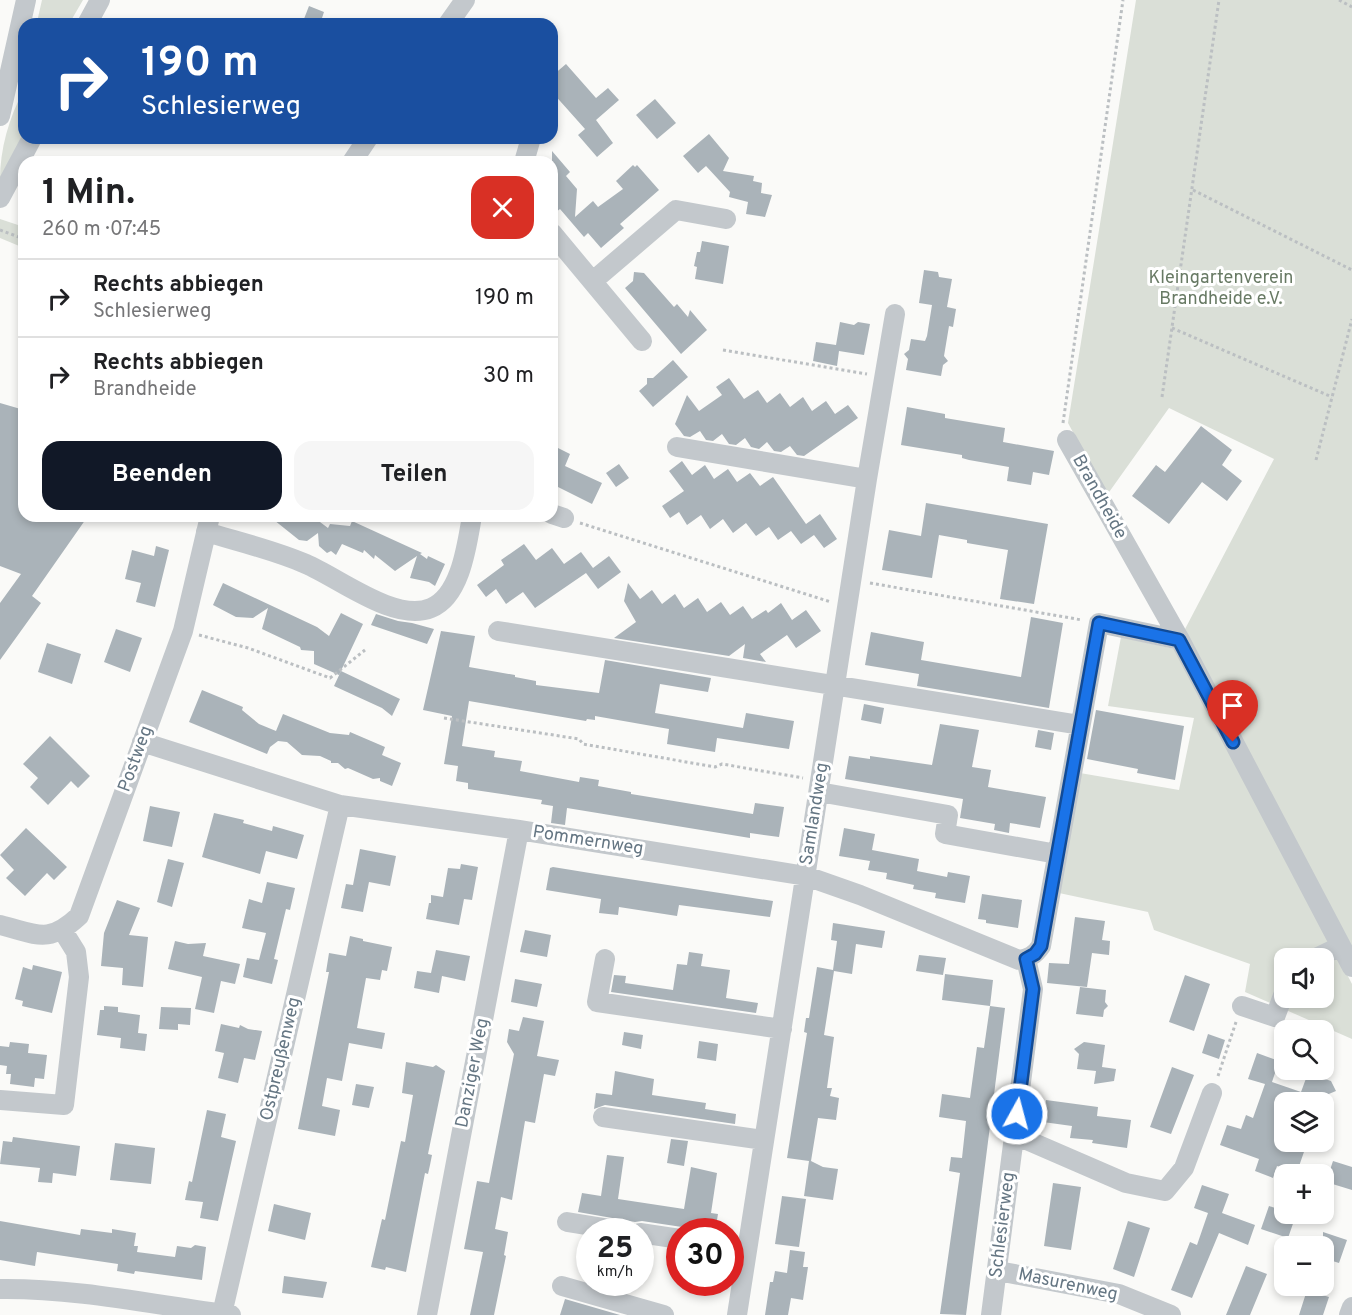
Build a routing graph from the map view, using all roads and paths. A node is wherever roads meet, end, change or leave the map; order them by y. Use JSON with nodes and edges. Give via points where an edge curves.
{"nodes":[{"id":1,"x":26,"y":0,"type":"edge"},
{"id":2,"x":100,"y":0,"type":"edge"},
{"id":3,"x":465,"y":0,"type":"edge"},
{"id":4,"x":1123,"y":0,"type":"edge"},
{"id":5,"x":1219,"y":0,"type":"edge"},
{"id":6,"x":1339,"y":0,"type":"edge"},
{"id":7,"x":1352,"y":7,"type":"edge"},
{"id":8,"x":24,"y":18,"type":"edge"},
{"id":9,"x":90,"y":18,"type":"edge"},
{"id":10,"x":452,"y":18,"type":"edge"},
{"id":11,"x":18,"y":60,"type":"edge"},
{"id":12,"x":0,"y":116,"type":"edge"},
{"id":13,"x":18,"y":164,"type":"edge"},
{"id":14,"x":1192,"y":189,"type":"junction"},
{"id":15,"x":0,"y":198,"type":"edge"},
{"id":16,"x":726,"y":219,"type":"dead end"},
{"id":17,"x":0,"y":230,"type":"edge"},
{"id":18,"x":18,"y":237,"type":"edge"},
{"id":19,"x":558,"y":240,"type":"edge"},
{"id":20,"x":1352,"y":270,"type":"edge"},
{"id":21,"x":593,"y":280,"type":"junction"},
{"id":22,"x":896,"y":314,"type":"dead end"},
{"id":23,"x":1352,"y":319,"type":"edge"},
{"id":24,"x":1172,"y":328,"type":"junction"},
{"id":25,"x":642,"y":341,"type":"dead end"},
{"id":26,"x":723,"y":350,"type":"dead end"},
{"id":27,"x":883,"y":377,"type":"junction"},
{"id":28,"x":1162,"y":397,"type":"dead end"},
{"id":29,"x":1332,"y":397,"type":"junction"},
{"id":30,"x":1067,"y":440,"type":"joint"},
{"id":31,"x":677,"y":447,"type":"dead end"},
{"id":32,"x":1316,"y":460,"type":"dead end"},
{"id":33,"x":867,"y":479,"type":"junction"},
{"id":34,"x":558,"y":516,"type":"edge"},
{"id":35,"x":471,"y":522,"type":"edge"},
{"id":36,"x":208,"y":524,"type":"edge"},
{"id":37,"x":851,"y":580,"type":"junction"},
{"id":38,"x":847,"y":607,"type":"junction"},
{"id":39,"x":1099,"y":623,"type":"junction"},
{"id":40,"x":183,"y":631,"type":"junction"},
{"id":41,"x":498,"y":631,"type":"dead end"},
{"id":42,"x":1179,"y":640,"type":"junction"},
{"id":43,"x":365,"y":650,"type":"dead end"},
{"id":44,"x":835,"y":685,"type":"junction"},
{"id":45,"x":444,"y":718,"type":"dead end"},
{"id":46,"x":1080,"y":725,"type":"junction"},
{"id":47,"x":142,"y":742,"type":"junction"},
{"id":48,"x":820,"y":786,"type":"junction"},
{"id":49,"x":340,"y":805,"type":"junction"},
{"id":50,"x":519,"y":830,"type":"junction"},
{"id":51,"x":1057,"y":854,"type":"junction"},
{"id":52,"x":806,"y":876,"type":"junction"},
{"id":53,"x":0,"y":925,"type":"edge"},
{"id":54,"x":63,"y":931,"type":"junction"},
{"id":55,"x":1341,"y":946,"type":"junction"},
{"id":56,"x":1334,"y":949,"type":"edge"},
{"id":57,"x":605,"y":959,"type":"dead end"},
{"id":58,"x":1026,"y":959,"type":"junction"},
{"id":59,"x":1352,"y":967,"type":"edge"},
{"id":60,"x":1242,"y":1006,"type":"joint"},
{"id":61,"x":1278,"y":1008,"type":"edge"},
{"id":62,"x":782,"y":1029,"type":"junction"},
{"id":63,"x":1212,"y":1093,"type":"joint"},
{"id":64,"x":0,"y":1100,"type":"edge"},
{"id":65,"x":603,"y":1117,"type":"dead end"},
{"id":66,"x":1015,"y":1135,"type":"junction"},
{"id":67,"x":764,"y":1140,"type":"junction"},
{"id":68,"x":567,"y":1222,"type":"dead end"},
{"id":69,"x":576,"y":1223,"type":"edge"},
{"id":70,"x":744,"y":1226,"type":"edge"},
{"id":71,"x":998,"y":1271,"type":"junction"},
{"id":72,"x":562,"y":1286,"type":"dead end"},
{"id":73,"x":0,"y":1289,"type":"edge"},
{"id":74,"x":737,"y":1296,"type":"edge"},
{"id":75,"x":1352,"y":1307,"type":"edge"},
{"id":76,"x":227,"y":1314,"type":"edge"},
{"id":77,"x":427,"y":1315,"type":"edge"},
{"id":78,"x":664,"y":1315,"type":"edge"},
{"id":79,"x":736,"y":1315,"type":"edge"},
{"id":80,"x":991,"y":1315,"type":"edge"},
{"id":81,"x":1171,"y":1315,"type":"edge"},
{"id":82,"x":1349,"y":1315,"type":"edge"}],
"edges":[{"from":1,"to":8,"type":"street"},
{"from":2,"to":9,"type":"street"},
{"from":3,"to":10,"type":"street"},
{"from":4,"to":30,"type":"path","name":"Brandheide","via":[[1063,422]]},
{"from":5,"to":14,"type":"path"},
{"from":6,"to":7,"type":"path"},
{"from":11,"to":12,"type":"street"},
{"from":13,"to":15,"type":"street"},
{"from":14,"to":20,"type":"path"},
{"from":14,"to":24,"type":"path"},
{"from":16,"to":21,"type":"street","via":[[676,210]]},
{"from":17,"to":18,"type":"path"},
{"from":19,"to":21,"type":"street"},
{"from":21,"to":25,"type":"street"},
{"from":22,"to":27,"type":"street","name":"Samlandweg"},
{"from":23,"to":29,"type":"path"},
{"from":24,"to":28,"type":"path"},
{"from":24,"to":29,"type":"path"},
{"from":26,"to":27,"type":"path"},
{"from":27,"to":33,"type":"street","name":"Samlandweg"},
{"from":29,"to":32,"type":"path"},
{"from":30,"to":42,"type":"street","name":"Brandheide"},
{"from":31,"to":33,"type":"street"},
{"from":33,"to":37,"type":"street","name":"Samlandweg"},
{"from":34,"to":38,"type":"path"},
{"from":35,"to":36,"type":"street","via":[[456,582],[433,608],[416,612],[397,609],[306,564]]},
{"from":36,"to":40,"type":"street","name":"Postweg"},
{"from":37,"to":38,"type":"street","name":"Samlandweg"},
{"from":37,"to":39,"type":"path"},
{"from":38,"to":44,"type":"street","name":"Samlandweg"},
{"from":39,"to":42,"type":"street"},
{"from":39,"to":46,"type":"street"},
{"from":40,"to":43,"type":"path","via":[[248,648],[330,678]]},
{"from":40,"to":47,"type":"street","name":"Postweg"},
{"from":41,"to":44,"type":"street"},
{"from":42,"to":55,"type":"street","name":"Brandheide"},
{"from":44,"to":46,"type":"street"},
{"from":44,"to":48,"type":"street","name":"Samlandweg"},
{"from":45,"to":48,"type":"path","via":[[579,739],[583,744],[715,767],[722,764]]},
{"from":46,"to":51,"type":"street"},
{"from":47,"to":49,"type":"street","name":"Pommernweg"},
{"from":47,"to":54,"type":"street","name":"Postweg","via":[[79,916]]},
{"from":48,"to":51,"type":"street","via":[[948,815],[945,834]]},
{"from":48,"to":52,"type":"street","name":"Samlandweg"},
{"from":49,"to":50,"type":"street","name":"Pommernweg"},
{"from":49,"to":76,"type":"street","name":"Ostpreußenweg"},
{"from":50,"to":52,"type":"street","name":"Pommernweg"},
{"from":50,"to":77,"type":"street","name":"Danziger Weg"},
{"from":51,"to":58,"type":"street","via":[[1041,946]]},
{"from":52,"to":58,"type":"street","name":"Pommernweg","via":[[1011,959]]},
{"from":52,"to":62,"type":"street","name":"Samlandweg"},
{"from":53,"to":54,"type":"street","via":[[44,936]]},
{"from":54,"to":64,"type":"street","via":[[76,952],[79,977],[64,1105]]},
{"from":55,"to":56,"type":"street"},
{"from":55,"to":59,"type":"street","name":"Brandheide"},
{"from":57,"to":62,"type":"street","via":[[597,1002]]},
{"from":58,"to":66,"type":"street","name":"Schlesierweg","via":[[1033,989]]},
{"from":60,"to":61,"type":"street","via":[[1275,1017]]},
{"from":60,"to":63,"type":"path"},
{"from":62,"to":67,"type":"street","name":"Samlandweg"},
{"from":63,"to":66,"type":"street","via":[[1184,1168],[1165,1191],[1126,1183]]},
{"from":65,"to":67,"type":"street"},
{"from":66,"to":71,"type":"street","name":"Schlesierweg"},
{"from":67,"to":70,"type":"street","name":"Samlandweg"},
{"from":68,"to":69,"type":"street"},
{"from":71,"to":80,"type":"street","name":"Schlesierweg"},
{"from":71,"to":81,"type":"street","name":"Masurenweg","via":[[1119,1294]]},
{"from":72,"to":78,"type":"street"},
{"from":73,"to":76,"type":"street","via":[[118,1298]]},
{"from":74,"to":79,"type":"street","name":"Samlandweg"},
{"from":75,"to":82,"type":"street"}]}
